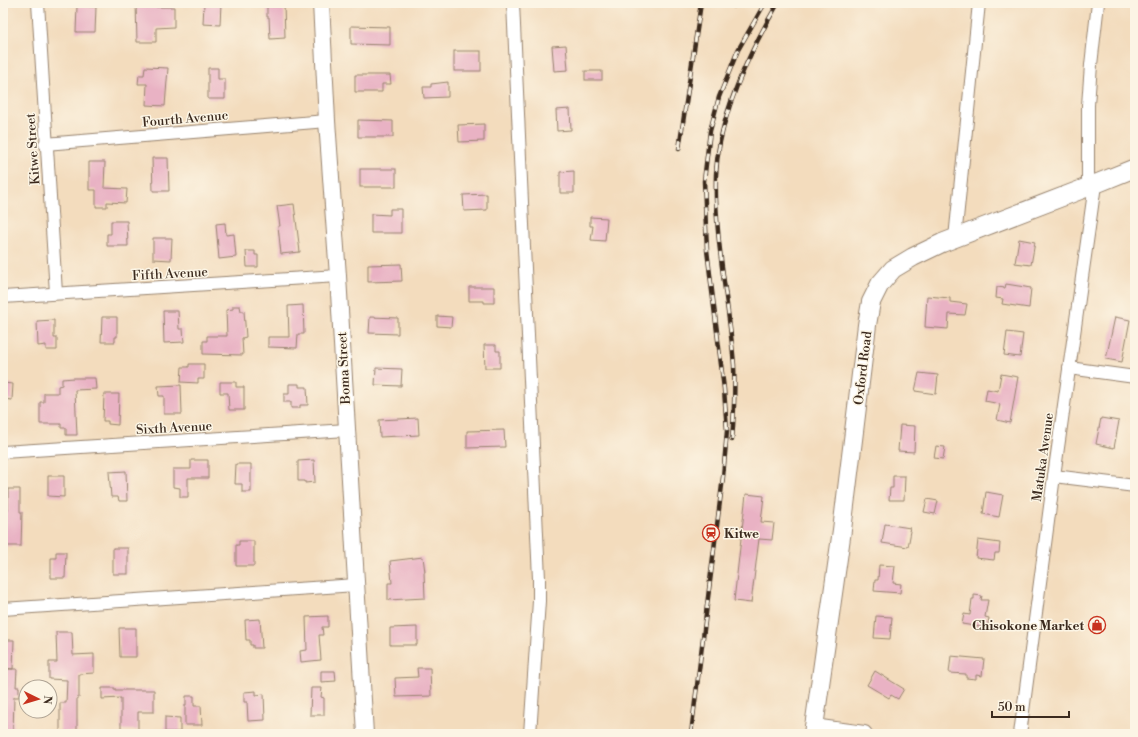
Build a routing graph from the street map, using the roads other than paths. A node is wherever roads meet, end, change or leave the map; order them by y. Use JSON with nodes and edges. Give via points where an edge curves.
{"nodes":[{"id":1,"x":38,"y":3,"type":"edge"},
{"id":2,"x":321,"y":3,"type":"edge"},
{"id":3,"x":513,"y":3,"type":"edge"},
{"id":4,"x":978,"y":3,"type":"edge"},
{"id":5,"x":1098,"y":3,"type":"edge"},
{"id":6,"x":327,"y":121,"type":"junction"},
{"id":7,"x":45,"y":144,"type":"junction"},
{"id":8,"x":1135,"y":168,"type":"edge"},
{"id":9,"x":1092,"y":186,"type":"junction"},
{"id":10,"x":955,"y":238,"type":"junction"},
{"id":11,"x":338,"y":276,"type":"junction"},
{"id":12,"x":56,"y":293,"type":"junction"},
{"id":13,"x":3,"y":297,"type":"edge"},
{"id":14,"x":1069,"y":368,"type":"junction"},
{"id":15,"x":1135,"y":377,"type":"edge"},
{"id":16,"x":347,"y":430,"type":"junction"},
{"id":17,"x":3,"y":452,"type":"edge"},
{"id":18,"x":1054,"y":476,"type":"junction"},
{"id":19,"x":1135,"y":486,"type":"edge"},
{"id":20,"x":356,"y":585,"type":"junction"},
{"id":21,"x":3,"y":609,"type":"edge"},
{"id":22,"x":813,"y":731,"type":"edge"},
{"id":23,"x":365,"y":734,"type":"edge"},
{"id":24,"x":530,"y":734,"type":"edge"},
{"id":25,"x":864,"y":734,"type":"edge"},
{"id":26,"x":1020,"y":734,"type":"edge"}],
"edges":[{"from":1,"to":7,"type":"street","name":"Kitwe Street"},
{"from":2,"to":6,"type":"street","name":"Boma Street"},
{"from":3,"to":24,"type":"street","via":[[539,579]]},
{"from":4,"to":10,"type":"street"},
{"from":5,"to":9,"type":"street","name":"Matuka Avenue","via":[[1088,105]]},
{"from":6,"to":7,"type":"street","name":"Fourth Avenue"},
{"from":6,"to":11,"type":"street","name":"Boma Street"},
{"from":7,"to":12,"type":"street","name":"Kitwe Street"},
{"from":8,"to":9,"type":"main road","name":"Oxford Road"},
{"from":9,"to":10,"type":"main road","name":"Oxford Road"},
{"from":9,"to":14,"type":"street","name":"Matuka Avenue"},
{"from":10,"to":22,"type":"main road","name":"Oxford Road","via":[[893,269],[880,284],[871,302]]},
{"from":11,"to":12,"type":"street","name":"Fifth Avenue"},
{"from":11,"to":16,"type":"street","name":"Boma Street"},
{"from":12,"to":13,"type":"street","name":"Fifth Avenue"},
{"from":14,"to":15,"type":"street"},
{"from":14,"to":18,"type":"street","name":"Matuka Avenue"},
{"from":16,"to":17,"type":"street","name":"Sixth Avenue"},
{"from":16,"to":20,"type":"street","name":"Boma Street"},
{"from":18,"to":19,"type":"street"},
{"from":18,"to":26,"type":"street","name":"Matuka Avenue"},
{"from":20,"to":21,"type":"street"},
{"from":20,"to":23,"type":"street","name":"Boma Street"},
{"from":22,"to":25,"type":"street"}]}
